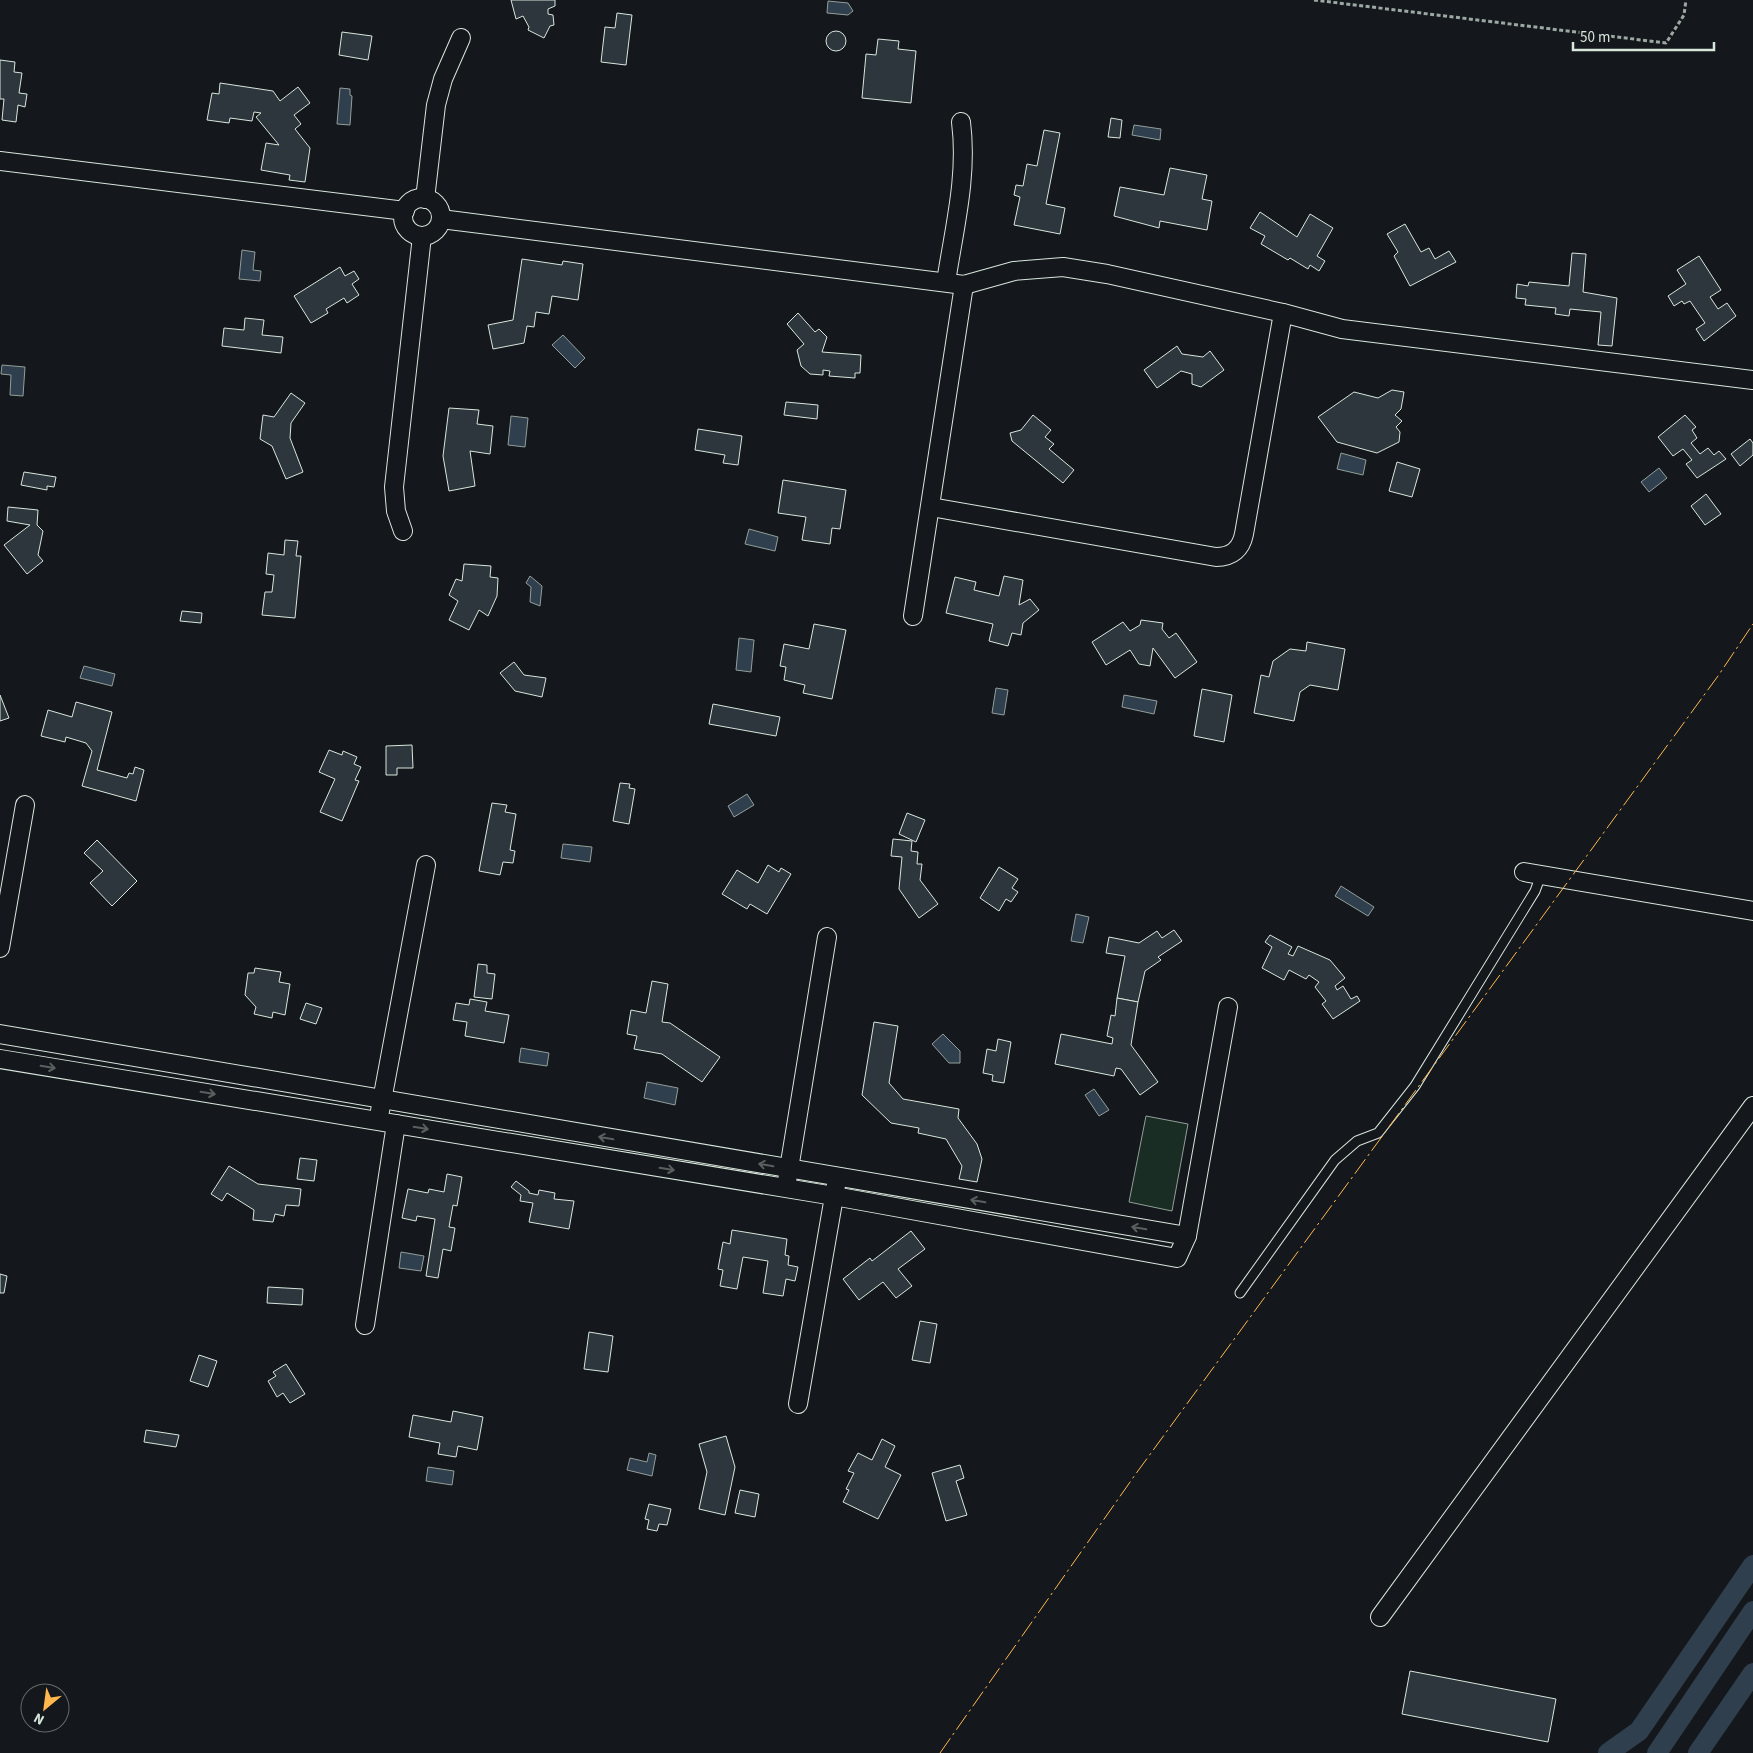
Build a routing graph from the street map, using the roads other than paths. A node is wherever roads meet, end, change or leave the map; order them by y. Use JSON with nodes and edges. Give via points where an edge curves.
{"nodes":[{"id":1,"x":461,"y":38,"type":"dead end"},
{"id":2,"x":961,"y":122,"type":"dead end"},
{"id":3,"x":0,"y":160,"type":"edge"},
{"id":4,"x":425,"y":199,"type":"junction"},
{"id":5,"x":405,"y":211,"type":"junction"},
{"id":6,"x":441,"y":219,"type":"junction"},
{"id":7,"x":422,"y":236,"type":"junction"},
{"id":8,"x":946,"y":282,"type":"junction"},
{"id":9,"x":964,"y":285,"type":"junction"},
{"id":10,"x":1283,"y":313,"type":"junction"},
{"id":11,"x":1753,"y":380,"type":"edge"},
{"id":12,"x":931,"y":507,"type":"junction"},
{"id":13,"x":403,"y":531,"type":"dead end"},
{"id":14,"x":913,"y":616,"type":"dead end"},
{"id":15,"x":25,"y":805,"type":"dead end"},
{"id":16,"x":426,"y":864,"type":"dead end"},
{"id":17,"x":1524,"y":872,"type":"dead end"},
{"id":18,"x":1541,"y":875,"type":"junction"},
{"id":19,"x":1753,"y":911,"type":"edge"},
{"id":20,"x":827,"y":937,"type":"dead end"},
{"id":21,"x":0,"y":948,"type":"edge"},
{"id":22,"x":1228,"y":1007,"type":"dead end"},
{"id":23,"x":0,"y":1034,"type":"edge"},
{"id":24,"x":0,"y":1059,"type":"edge"},
{"id":25,"x":382,"y":1099,"type":"junction"},
{"id":26,"x":1753,"y":1106,"type":"edge"},
{"id":27,"x":378,"y":1121,"type":"junction"},
{"id":28,"x":396,"y":1124,"type":"junction"},
{"id":29,"x":789,"y":1169,"type":"junction"},
{"id":30,"x":837,"y":1177,"type":"junction"},
{"id":31,"x":786,"y":1189,"type":"junction"},
{"id":32,"x":834,"y":1196,"type":"junction"},
{"id":33,"x":1187,"y":1236,"type":"junction"},
{"id":34,"x":1240,"y":1293,"type":"dead end"},
{"id":35,"x":365,"y":1326,"type":"dead end"},
{"id":36,"x":798,"y":1404,"type":"dead end"},
{"id":37,"x":1380,"y":1617,"type":"dead end"}],
"edges":[{"from":1,"to":4,"type":"street","via":[[443,79],[436,105]]},
{"from":2,"to":8,"type":"street","via":[[962,178]]},
{"from":3,"to":5,"type":"street"},
{"from":4,"to":5,"type":"street","via":[[412,202]]},
{"from":4,"to":6,"type":"street","via":[[438,208]]},
{"from":5,"to":7,"type":"street","via":[[407,228]]},
{"from":6,"to":7,"type":"street","via":[[433,232]]},
{"from":6,"to":8,"type":"street"},
{"from":7,"to":13,"type":"street","via":[[394,487],[396,511]]},
{"from":8,"to":9,"type":"street"},
{"from":9,"to":10,"type":"street","via":[[1014,271],[1063,267]]},
{"from":9,"to":12,"type":"street"},
{"from":10,"to":11,"type":"street","via":[[1342,330]]},
{"from":10,"to":12,"type":"street","via":[[1244,534],[1239,548],[1233,553],[1216,557]]},
{"from":12,"to":14,"type":"street"},
{"from":15,"to":21,"type":"street"},
{"from":16,"to":25,"type":"street"},
{"from":17,"to":18,"type":"street"},
{"from":18,"to":19,"type":"street"},
{"from":18,"to":34,"type":"lane","via":[[1535,892],[1414,1086],[1378,1132],[1358,1141],[1335,1160]]},
{"from":20,"to":29,"type":"street"},
{"from":22,"to":33,"type":"street"},
{"from":23,"to":25,"type":"street"},
{"from":24,"to":27,"type":"street","one_way":true},
{"from":25,"to":27,"type":"street"},
{"from":29,"to":25,"type":"street","one_way":true},
{"from":26,"to":37,"type":"street"},
{"from":27,"to":28,"type":"street"},
{"from":28,"to":31,"type":"street","one_way":true},
{"from":28,"to":35,"type":"street"},
{"from":29,"to":30,"type":"street"},
{"from":29,"to":31,"type":"street"},
{"from":30,"to":32,"type":"street"},
{"from":33,"to":30,"type":"street","one_way":true},
{"from":31,"to":32,"type":"street"},
{"from":32,"to":33,"type":"street","via":[[1177,1258]]},
{"from":32,"to":36,"type":"street"}]}
